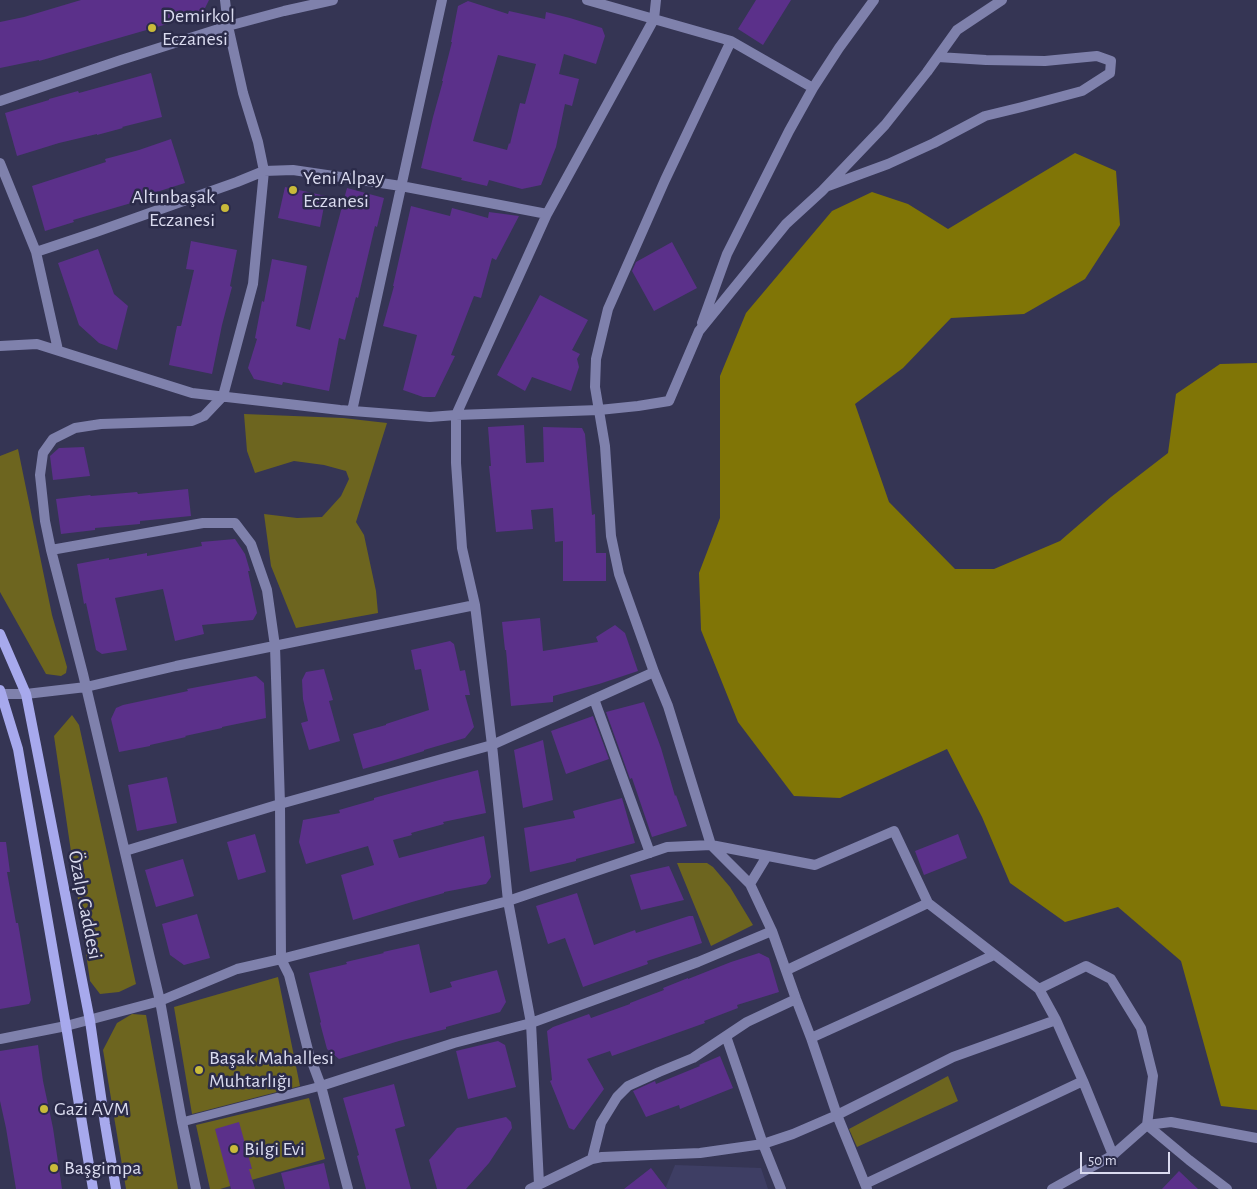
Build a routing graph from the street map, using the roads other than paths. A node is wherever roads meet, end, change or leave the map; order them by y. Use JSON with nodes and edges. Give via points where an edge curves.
{"nodes":[{"id":1,"x":225,"y":0,"type":"edge"},
{"id":2,"x":333,"y":0,"type":"edge"},
{"id":3,"x":442,"y":0,"type":"edge"},
{"id":4,"x":587,"y":0,"type":"edge"},
{"id":5,"x":656,"y":0,"type":"edge"},
{"id":6,"x":874,"y":0,"type":"edge"},
{"id":7,"x":1002,"y":0,"type":"edge"},
{"id":8,"x":654,"y":19,"type":"junction"},
{"id":9,"x":228,"y":26,"type":"junction"},
{"id":10,"x":731,"y":41,"type":"junction"},
{"id":11,"x":938,"y":56,"type":"junction"},
{"id":12,"x":813,"y":88,"type":"junction"},
{"id":13,"x":0,"y":102,"type":"edge"},
{"id":14,"x":0,"y":164,"type":"edge"},
{"id":15,"x":264,"y":172,"type":"junction"},
{"id":16,"x":401,"y":186,"type":"junction"},
{"id":17,"x":825,"y":188,"type":"junction"},
{"id":18,"x":548,"y":214,"type":"junction"},
{"id":19,"x":36,"y":252,"type":"junction"},
{"id":20,"x":699,"y":330,"type":"junction"},
{"id":21,"x":0,"y":346,"type":"edge"},
{"id":22,"x":58,"y":350,"type":"junction"},
{"id":23,"x":223,"y":396,"type":"junction"},
{"id":24,"x":599,"y":410,"type":"junction"},
{"id":25,"x":352,"y":411,"type":"junction"},
{"id":26,"x":456,"y":415,"type":"junction"},
{"id":27,"x":51,"y":550,"type":"junction"},
{"id":28,"x":476,"y":605,"type":"junction"},
{"id":29,"x":0,"y":634,"type":"edge"},
{"id":30,"x":275,"y":646,"type":"junction"},
{"id":31,"x":654,"y":672,"type":"junction"},
{"id":32,"x":86,"y":687,"type":"junction"},
{"id":33,"x":0,"y":693,"type":"edge"},
{"id":34,"x":26,"y":694,"type":"junction"},
{"id":35,"x":594,"y":699,"type":"junction"},
{"id":36,"x":492,"y":745,"type":"junction"},
{"id":37,"x":280,"y":804,"type":"junction"},
{"id":38,"x":711,"y":845,"type":"junction"},
{"id":39,"x":124,"y":851,"type":"junction"},
{"id":40,"x":650,"y":853,"type":"junction"},
{"id":41,"x":767,"y":856,"type":"junction"},
{"id":42,"x":750,"y":884,"type":"junction"},
{"id":43,"x":508,"y":901,"type":"junction"},
{"id":44,"x":928,"y":902,"type":"junction"},
{"id":45,"x":772,"y":931,"type":"junction"},
{"id":46,"x":994,"y":955,"type":"junction"},
{"id":47,"x":281,"y":959,"type":"junction"},
{"id":48,"x":786,"y":970,"type":"junction"},
{"id":49,"x":1039,"y":989,"type":"junction"},
{"id":50,"x":796,"y":999,"type":"junction"},
{"id":51,"x":160,"y":1001,"type":"junction"},
{"id":52,"x":1056,"y":1020,"type":"junction"},
{"id":53,"x":90,"y":1021,"type":"junction"},
{"id":54,"x":531,"y":1023,"type":"junction"},
{"id":55,"x":66,"y":1026,"type":"junction"},
{"id":56,"x":726,"y":1036,"type":"junction"},
{"id":57,"x":811,"y":1038,"type":"junction"},
{"id":58,"x":0,"y":1039,"type":"edge"},
{"id":59,"x":1083,"y":1081,"type":"junction"},
{"id":60,"x":321,"y":1086,"type":"junction"},
{"id":61,"x":837,"y":1115,"type":"junction"},
{"id":62,"x":182,"y":1122,"type":"junction"},
{"id":63,"x":1147,"y":1125,"type":"junction"},
{"id":64,"x":1257,"y":1138,"type":"edge"},
{"id":65,"x":763,"y":1144,"type":"junction"},
{"id":66,"x":1113,"y":1154,"type":"junction"},
{"id":67,"x":592,"y":1159,"type":"junction"},
{"id":68,"x":534,"y":1187,"type":"edge"},
{"id":69,"x":866,"y":1187,"type":"edge"},
{"id":70,"x":93,"y":1189,"type":"edge"},
{"id":71,"x":116,"y":1189,"type":"edge"},
{"id":72,"x":196,"y":1189,"type":"edge"},
{"id":73,"x":348,"y":1189,"type":"edge"},
{"id":74,"x":781,"y":1189,"type":"edge"},
{"id":75,"x":1052,"y":1189,"type":"edge"},
{"id":76,"x":1227,"y":1189,"type":"edge"}],
"edges":[{"from":1,"to":9,"type":"street"},
{"from":2,"to":9,"type":"street"},
{"from":3,"to":16,"type":"street"},
{"from":4,"to":8,"type":"street"},
{"from":5,"to":8,"type":"street"},
{"from":6,"to":12,"type":"street"},
{"from":7,"to":11,"type":"street","via":[[957,30]]},
{"from":8,"to":10,"type":"street"},
{"from":8,"to":18,"type":"street"},
{"from":9,"to":13,"type":"street"},
{"from":9,"to":15,"type":"street"},
{"from":10,"to":12,"type":"street"},
{"from":10,"to":24,"type":"street","via":[[608,309],[596,359],[595,387]]},
{"from":11,"to":17,"type":"street","via":[[884,125]]},
{"from":11,"to":17,"type":"street","via":[[1046,61],[1097,56],[1111,61],[1110,73],[1082,91],[985,116],[888,164]]},
{"from":12,"to":20,"type":"street","via":[[727,254]]},
{"from":14,"to":19,"type":"street"},
{"from":15,"to":16,"type":"street","via":[[293,170]]},
{"from":15,"to":19,"type":"street"},
{"from":15,"to":23,"type":"street","via":[[253,284]]},
{"from":16,"to":18,"type":"street"},
{"from":16,"to":25,"type":"street"},
{"from":17,"to":20,"type":"street","via":[[786,224]]},
{"from":18,"to":26,"type":"street"},
{"from":19,"to":22,"type":"street"},
{"from":20,"to":24,"type":"street","via":[[669,401]]},
{"from":21,"to":22,"type":"street","via":[[37,344]]},
{"from":22,"to":23,"type":"street","via":[[192,393]]},
{"from":23,"to":25,"type":"street"},
{"from":23,"to":27,"type":"street","via":[[204,416],[192,421],[84,426],[53,439],[44,453],[40,476]]},
{"from":24,"to":26,"type":"street"},
{"from":24,"to":31,"type":"street","via":[[605,446],[611,536],[618,574]]},
{"from":25,"to":26,"type":"street","via":[[430,417]]},
{"from":26,"to":28,"type":"street","via":[[462,548]]},
{"from":27,"to":30,"type":"street","via":[[203,523],[235,523],[251,544],[267,590]]},
{"from":27,"to":32,"type":"street"},
{"from":28,"to":30,"type":"street"},
{"from":28,"to":36,"type":"street"},
{"from":29,"to":34,"type":"main road","name":"Özalp Caddesi"},
{"from":30,"to":32,"type":"street"},
{"from":30,"to":37,"type":"street"},
{"from":31,"to":35,"type":"street"},
{"from":31,"to":38,"type":"street","via":[[668,706]]},
{"from":32,"to":34,"type":"street"},
{"from":32,"to":39,"type":"street"},
{"from":33,"to":34,"type":"street"},
{"from":33,"to":55,"type":"main road","name":"Özalp Caddesi","via":[[18,749]]},
{"from":34,"to":53,"type":"main road","name":"Özalp Caddesi"},
{"from":35,"to":36,"type":"street"},
{"from":35,"to":40,"type":"street"},
{"from":36,"to":37,"type":"street"},
{"from":36,"to":43,"type":"street"},
{"from":37,"to":39,"type":"street"},
{"from":37,"to":47,"type":"street"},
{"from":38,"to":40,"type":"street","via":[[667,847]]},
{"from":38,"to":41,"type":"street"},
{"from":38,"to":42,"type":"street"},
{"from":39,"to":51,"type":"street"},
{"from":40,"to":43,"type":"street"},
{"from":41,"to":42,"type":"street"},
{"from":41,"to":44,"type":"street","via":[[815,865],[894,831]]},
{"from":42,"to":45,"type":"street"},
{"from":43,"to":47,"type":"street"},
{"from":43,"to":54,"type":"street"},
{"from":44,"to":46,"type":"street"},
{"from":44,"to":48,"type":"street"},
{"from":45,"to":48,"type":"street"},
{"from":45,"to":54,"type":"street","via":[[698,962]]},
{"from":46,"to":49,"type":"street"},
{"from":46,"to":57,"type":"street"},
{"from":47,"to":51,"type":"street","via":[[237,969]]},
{"from":47,"to":60,"type":"street","via":[[289,975],[309,1054]]},
{"from":48,"to":50,"type":"street"},
{"from":49,"to":52,"type":"street"},
{"from":49,"to":63,"type":"street","via":[[1086,966],[1111,979],[1140,1028],[1153,1076]]},
{"from":50,"to":56,"type":"street","via":[[747,1022]]},
{"from":50,"to":57,"type":"street"},
{"from":51,"to":53,"type":"street"},
{"from":51,"to":62,"type":"street"},
{"from":52,"to":59,"type":"street"},
{"from":52,"to":61,"type":"street","via":[[953,1057]]},
{"from":53,"to":55,"type":"street"},
{"from":53,"to":71,"type":"main road","name":"Özalp Caddesi"},
{"from":54,"to":60,"type":"street","via":[[454,1043]]},
{"from":54,"to":68,"type":"street"},
{"from":55,"to":58,"type":"street"},
{"from":55,"to":70,"type":"main road","name":"Özalp Caddesi"},
{"from":56,"to":65,"type":"street"},
{"from":56,"to":67,"type":"street","via":[[693,1058],[628,1086],[601,1123]]},
{"from":57,"to":61,"type":"street"},
{"from":59,"to":66,"type":"street"},
{"from":59,"to":69,"type":"street"},
{"from":60,"to":62,"type":"street"},
{"from":60,"to":73,"type":"street"},
{"from":61,"to":65,"type":"street"},
{"from":61,"to":69,"type":"street"},
{"from":62,"to":72,"type":"street"},
{"from":63,"to":64,"type":"street","via":[[1171,1122]]},
{"from":63,"to":66,"type":"street"},
{"from":63,"to":76,"type":"street"},
{"from":65,"to":67,"type":"street","via":[[700,1153]]},
{"from":65,"to":74,"type":"street"},
{"from":66,"to":75,"type":"street"},
{"from":67,"to":68,"type":"street"}]}
